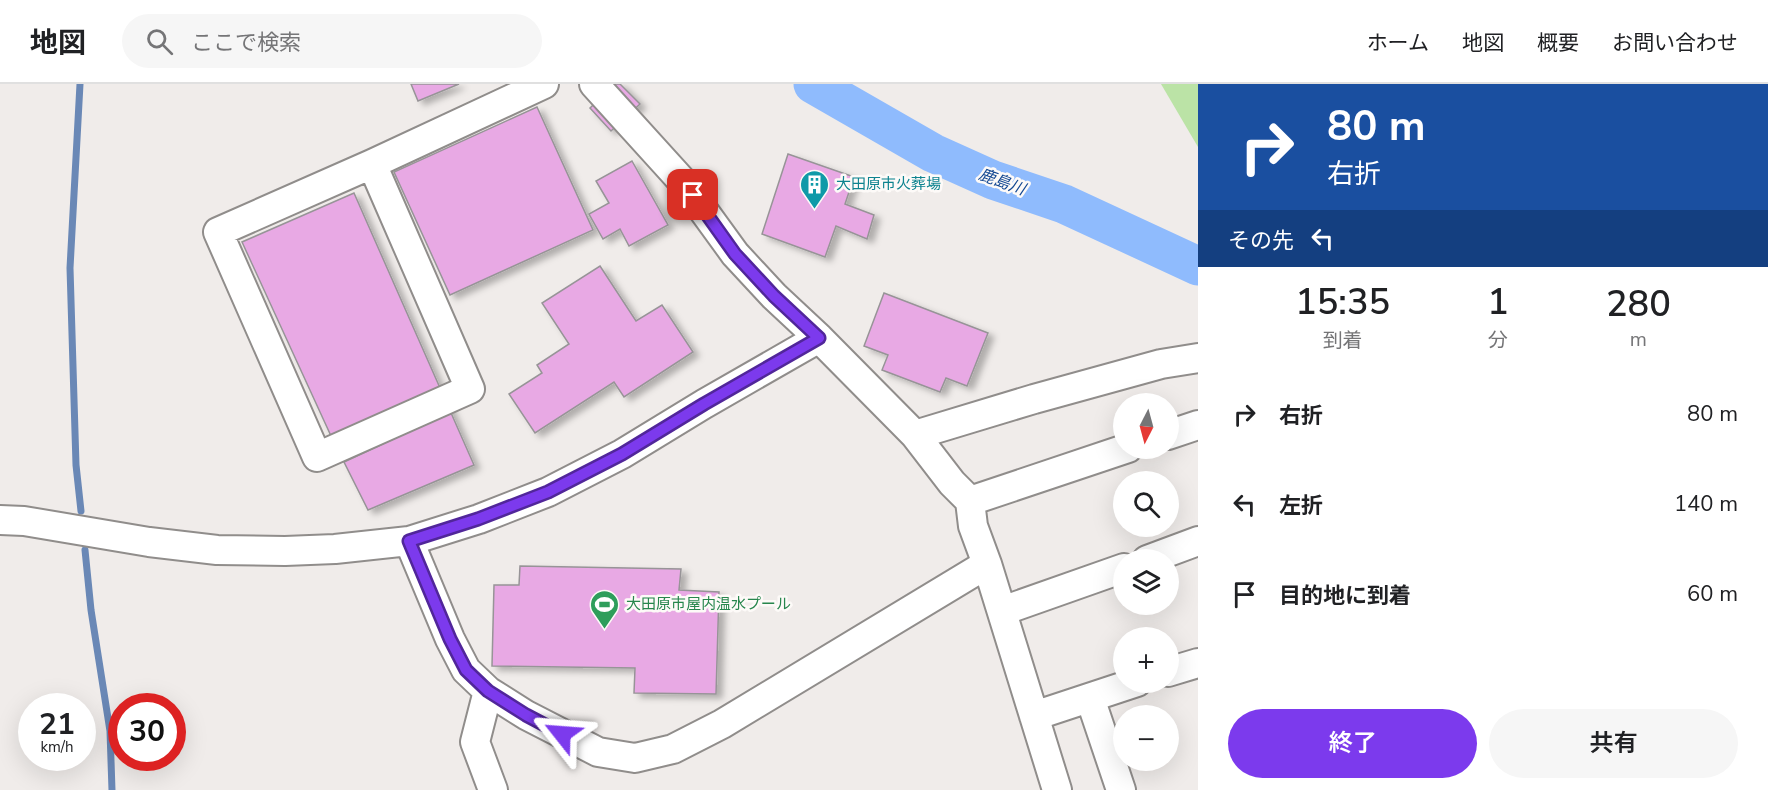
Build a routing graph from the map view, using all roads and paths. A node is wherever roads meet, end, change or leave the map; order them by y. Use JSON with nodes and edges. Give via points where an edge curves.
{"nodes":[{"id":1,"x":544,"y":84,"type":"edge"},
{"id":2,"x":594,"y":84,"type":"edge"},
{"id":3,"x":372,"y":164,"type":"junction"},
{"id":4,"x":819,"y":338,"type":"junction"},
{"id":5,"x":1198,"y":358,"type":"edge"},
{"id":6,"x":1198,"y":425,"type":"edge"},
{"id":7,"x":1179,"y":431,"type":"edge"},
{"id":8,"x":915,"y":435,"type":"junction"},
{"id":9,"x":1113,"y":453,"type":"edge"},
{"id":10,"x":970,"y":501,"type":"junction"},
{"id":11,"x":0,"y":520,"type":"edge"},
{"id":12,"x":409,"y":541,"type":"junction"},
{"id":13,"x":1198,"y":541,"type":"edge"},
{"id":14,"x":1177,"y":549,"type":"edge"},
{"id":15,"x":987,"y":564,"type":"junction"},
{"id":16,"x":1113,"y":572,"type":"edge"},
{"id":17,"x":1002,"y":611,"type":"junction"},
{"id":18,"x":1198,"y":663,"type":"edge"},
{"id":19,"x":1179,"y":669,"type":"edge"},
{"id":20,"x":1113,"y":690,"type":"edge"},
{"id":21,"x":488,"y":691,"type":"junction"},
{"id":22,"x":1090,"y":698,"type":"junction"},
{"id":23,"x":1034,"y":716,"type":"junction"},
{"id":24,"x":492,"y":790,"type":"edge"},
{"id":25,"x":1057,"y":790,"type":"edge"},
{"id":26,"x":1121,"y":790,"type":"edge"}],
"edges":[{"from":1,"to":3,"type":"street"},
{"from":2,"to":4,"type":"street","via":[[693,195],[735,254]]},
{"from":3,"to":3,"type":"street","via":[[218,232],[317,457],[470,389]]},
{"from":4,"to":8,"type":"street"},
{"from":4,"to":12,"type":"street","via":[[622,454],[548,492]]},
{"from":5,"to":8,"type":"street","via":[[1161,364]]},
{"from":6,"to":7,"type":"street"},
{"from":8,"to":10,"type":"street"},
{"from":9,"to":10,"type":"street"},
{"from":10,"to":15,"type":"street","via":[[973,526]]},
{"from":11,"to":12,"type":"street","via":[[217,550],[335,549]]},
{"from":12,"to":21,"type":"street","via":[[466,670]]},
{"from":13,"to":14,"type":"street"},
{"from":15,"to":17,"type":"street"},
{"from":15,"to":21,"type":"street","via":[[722,724],[673,749],[635,758],[598,752]]},
{"from":16,"to":17,"type":"street"},
{"from":17,"to":23,"type":"street"},
{"from":18,"to":19,"type":"street"},
{"from":20,"to":22,"type":"street"},
{"from":21,"to":24,"type":"street","via":[[475,742]]},
{"from":22,"to":23,"type":"street"},
{"from":22,"to":26,"type":"street"},
{"from":23,"to":25,"type":"street"}]}
